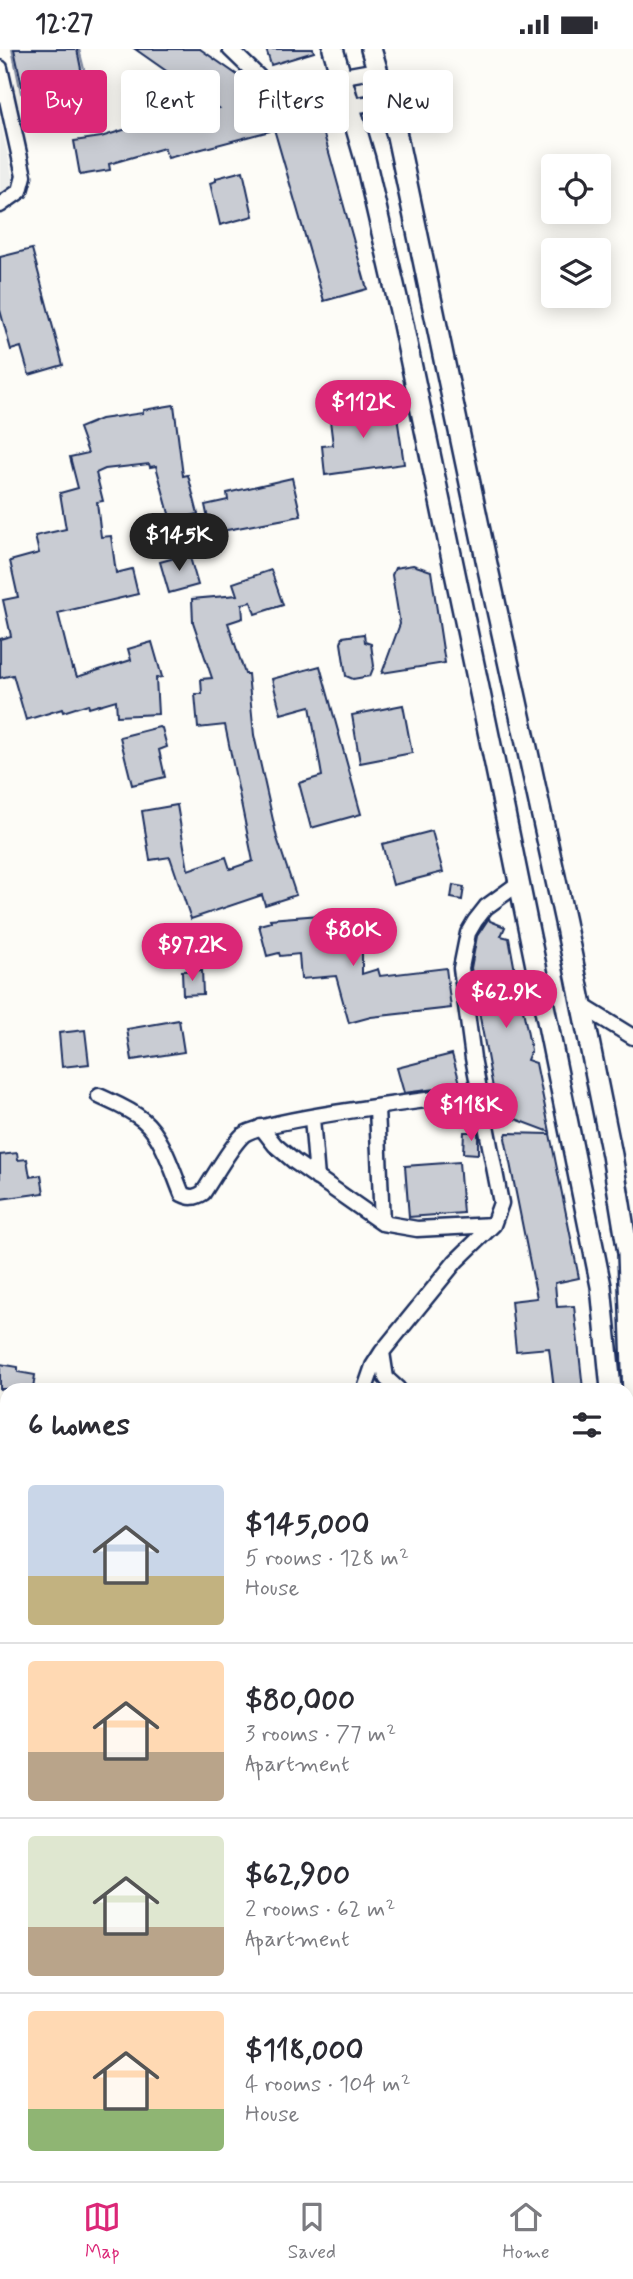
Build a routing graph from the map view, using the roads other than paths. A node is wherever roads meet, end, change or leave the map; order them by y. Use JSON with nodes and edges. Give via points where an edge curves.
{"nodes":[{"id":1,"x":230,"y":49,"type":"edge"},
{"id":2,"x":333,"y":49,"type":"edge"},
{"id":3,"x":371,"y":49,"type":"edge"},
{"id":4,"x":0,"y":68,"type":"edge"},
{"id":5,"x":252,"y":70,"type":"edge"},
{"id":6,"x":338,"y":70,"type":"edge"},
{"id":7,"x":377,"y":70,"type":"edge"},
{"id":8,"x":363,"y":104,"type":"edge"},
{"id":9,"x":349,"y":106,"type":"joint"},
{"id":10,"x":396,"y":133,"type":"edge"},
{"id":11,"x":0,"y":205,"type":"edge"},
{"id":12,"x":519,"y":883,"type":"junction"},
{"id":13,"x":581,"y":1005,"type":"junction"},
{"id":14,"x":633,"y":1037,"type":"edge"},
{"id":15,"x":480,"y":1093,"type":"junction"},
{"id":16,"x":99,"y":1096,"type":"dead end"},
{"id":17,"x":377,"y":1108,"type":"junction"},
{"id":18,"x":312,"y":1118,"type":"junction"},
{"id":19,"x":261,"y":1127,"type":"junction"},
{"id":20,"x":317,"y":1178,"type":"junction"},
{"id":21,"x":382,"y":1223,"type":"junction"},
{"id":22,"x":493,"y":1225,"type":"junction"},
{"id":23,"x":382,"y":1352,"type":"junction"},
{"id":24,"x":367,"y":1383,"type":"edge"},
{"id":25,"x":391,"y":1383,"type":"edge"},
{"id":26,"x":610,"y":1383,"type":"edge"},
{"id":27,"x":633,"y":1383,"type":"edge"}],
"edges":[{"from":1,"to":5,"type":"street"},
{"from":2,"to":6,"type":"main road"},
{"from":3,"to":7,"type":"main road"},
{"from":4,"to":11,"type":"street","via":[[24,176],[20,191]]},
{"from":8,"to":9,"type":"street"},
{"from":9,"to":12,"type":"main road","via":[[401,315]]},
{"from":10,"to":13,"type":"main road"},
{"from":12,"to":15,"type":"street","via":[[475,921],[461,968]]},
{"from":12,"to":26,"type":"main road","via":[[601,1286]]},
{"from":13,"to":14,"type":"street"},
{"from":13,"to":27,"type":"main road","via":[[623,1209]]},
{"from":15,"to":17,"type":"street"},
{"from":15,"to":22,"type":"street","via":[[501,1203]]},
{"from":16,"to":19,"type":"street","via":[[123,1107],[154,1133],[182,1194],[189,1198],[203,1193],[242,1136]]},
{"from":17,"to":18,"type":"street"},
{"from":17,"to":21,"type":"street"},
{"from":18,"to":19,"type":"street"},
{"from":18,"to":20,"type":"street"},
{"from":19,"to":20,"type":"street","via":[[275,1145]]},
{"from":20,"to":21,"type":"street"},
{"from":21,"to":22,"type":"street","via":[[417,1229]]},
{"from":22,"to":23,"type":"street","via":[[456,1261]]},
{"from":23,"to":24,"type":"street"},
{"from":23,"to":25,"type":"street","via":[[386,1378]]}]}
